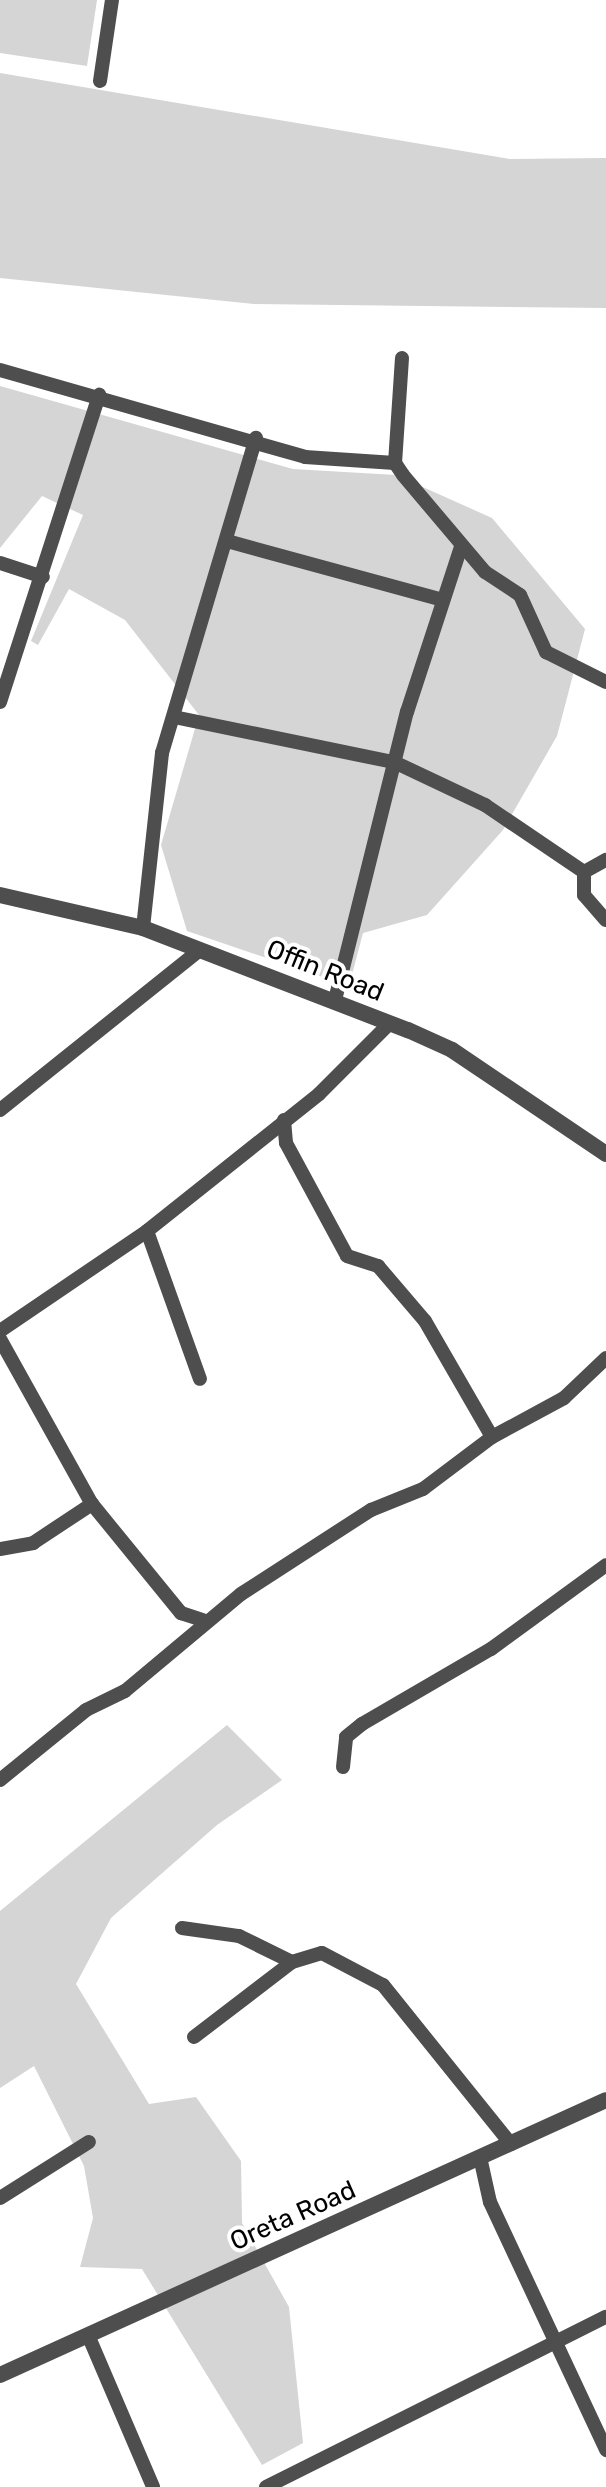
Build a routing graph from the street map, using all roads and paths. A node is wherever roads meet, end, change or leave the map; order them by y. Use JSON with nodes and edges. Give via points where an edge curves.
{"nodes":[{"id":1,"x":112,"y":0,"type":"edge"},
{"id":2,"x":100,"y":81,"type":"dead end"},
{"id":3,"x":402,"y":358,"type":"dead end"},
{"id":4,"x":0,"y":370,"type":"edge"},
{"id":5,"x":99,"y":395,"type":"junction"},
{"id":6,"x":256,"y":438,"type":"junction"},
{"id":7,"x":395,"y":463,"type":"junction"},
{"id":8,"x":227,"y":541,"type":"junction"},
{"id":9,"x":461,"y":547,"type":"junction"},
{"id":10,"x":0,"y":563,"type":"edge"},
{"id":11,"x":43,"y":577,"type":"junction"},
{"id":12,"x":442,"y":600,"type":"junction"},
{"id":13,"x":606,"y":682,"type":"edge"},
{"id":14,"x":0,"y":702,"type":"edge"},
{"id":15,"x":174,"y":717,"type":"junction"},
{"id":16,"x":394,"y":762,"type":"junction"},
{"id":17,"x":606,"y":860,"type":"edge"},
{"id":18,"x":584,"y":872,"type":"junction"},
{"id":19,"x":0,"y":895,"type":"edge"},
{"id":20,"x":606,"y":920,"type":"edge"},
{"id":21,"x":143,"y":928,"type":"junction"},
{"id":22,"x":200,"y":950,"type":"junction"},
{"id":23,"x":335,"y":1000,"type":"junction"},
{"id":24,"x":390,"y":1023,"type":"junction"},
{"id":25,"x":0,"y":1110,"type":"edge"},
{"id":26,"x":284,"y":1120,"type":"junction"},
{"id":27,"x":606,"y":1154,"type":"edge"},
{"id":28,"x":147,"y":1231,"type":"junction"},
{"id":29,"x":0,"y":1331,"type":"edge"},
{"id":30,"x":0,"y":1339,"type":"edge"},
{"id":31,"x":606,"y":1358,"type":"edge"},
{"id":32,"x":200,"y":1379,"type":"dead end"},
{"id":33,"x":492,"y":1437,"type":"junction"},
{"id":34,"x":92,"y":1504,"type":"junction"},
{"id":35,"x":0,"y":1549,"type":"edge"},
{"id":36,"x":606,"y":1565,"type":"edge"},
{"id":37,"x":203,"y":1620,"type":"junction"},
{"id":38,"x":343,"y":1767,"type":"dead end"},
{"id":39,"x":0,"y":1780,"type":"edge"},
{"id":40,"x":182,"y":1928,"type":"dead end"},
{"id":41,"x":292,"y":1962,"type":"junction"},
{"id":42,"x":194,"y":2037,"type":"dead end"},
{"id":43,"x":606,"y":2100,"type":"edge"},
{"id":44,"x":89,"y":2142,"type":"dead end"},
{"id":45,"x":511,"y":2144,"type":"junction"},
{"id":46,"x":480,"y":2157,"type":"junction"},
{"id":47,"x":0,"y":2198,"type":"edge"},
{"id":48,"x":606,"y":2317,"type":"edge"},
{"id":49,"x":88,"y":2335,"type":"junction"},
{"id":50,"x":557,"y":2342,"type":"junction"},
{"id":51,"x":0,"y":2375,"type":"edge"},
{"id":52,"x":606,"y":2450,"type":"edge"},
{"id":53,"x":153,"y":2487,"type":"edge"},
{"id":54,"x":266,"y":2487,"type":"edge"}],
"edges":[{"from":1,"to":2,"type":"street"},
{"from":3,"to":7,"type":"street"},
{"from":4,"to":5,"type":"street"},
{"from":5,"to":6,"type":"street"},
{"from":5,"to":11,"type":"street"},
{"from":6,"to":7,"type":"street","via":[[305,457]]},
{"from":6,"to":8,"type":"street"},
{"from":7,"to":9,"type":"street"},
{"from":8,"to":12,"type":"street"},
{"from":8,"to":15,"type":"street"},
{"from":9,"to":12,"type":"street"},
{"from":9,"to":13,"type":"street","via":[[520,595],[546,652]]},
{"from":10,"to":11,"type":"street"},
{"from":11,"to":14,"type":"street"},
{"from":12,"to":16,"type":"street"},
{"from":15,"to":16,"type":"street"},
{"from":15,"to":21,"type":"street","via":[[155,799]]},
{"from":16,"to":18,"type":"street","via":[[485,805]]},
{"from":16,"to":23,"type":"street"},
{"from":17,"to":18,"type":"street"},
{"from":18,"to":20,"type":"street","via":[[584,895]]},
{"from":19,"to":21,"type":"street","name":"Offin Road"},
{"from":21,"to":22,"type":"street","name":"Offin Road"},
{"from":22,"to":23,"type":"street","name":"Offin Road"},
{"from":22,"to":25,"type":"street"},
{"from":23,"to":24,"type":"street","name":"Offin Road"},
{"from":24,"to":26,"type":"street"},
{"from":24,"to":27,"type":"street","name":"Offin Road","via":[[452,1050]]},
{"from":26,"to":28,"type":"street"},
{"from":26,"to":33,"type":"street","via":[[286,1143],[335,1239],[347,1256],[378,1266],[425,1321]]},
{"from":28,"to":29,"type":"street"},
{"from":28,"to":32,"type":"street"},
{"from":30,"to":34,"type":"street"},
{"from":31,"to":33,"type":"street","via":[[564,1398]]},
{"from":33,"to":37,"type":"street","via":[[423,1489],[314,1543]]},
{"from":34,"to":35,"type":"street","via":[[33,1543]]},
{"from":34,"to":37,"type":"street","via":[[181,1613]]},
{"from":36,"to":38,"type":"street","via":[[491,1649],[362,1724],[346,1737]]},
{"from":37,"to":39,"type":"street","via":[[125,1691],[86,1710]]},
{"from":40,"to":41,"type":"street","via":[[239,1936]]},
{"from":41,"to":42,"type":"street"},
{"from":41,"to":45,"type":"street","via":[[322,1953],[379,1981]]},
{"from":43,"to":45,"type":"street","name":"Oreta Road"},
{"from":44,"to":47,"type":"street"},
{"from":45,"to":46,"type":"street","name":"Oreta Road"},
{"from":46,"to":49,"type":"street","name":"Oreta Road"},
{"from":46,"to":50,"type":"street","via":[[490,2202]]},
{"from":48,"to":50,"type":"street"},
{"from":49,"to":51,"type":"street","name":"Oreta Road"},
{"from":49,"to":53,"type":"street"},
{"from":50,"to":52,"type":"street"},
{"from":50,"to":54,"type":"street"}]}
